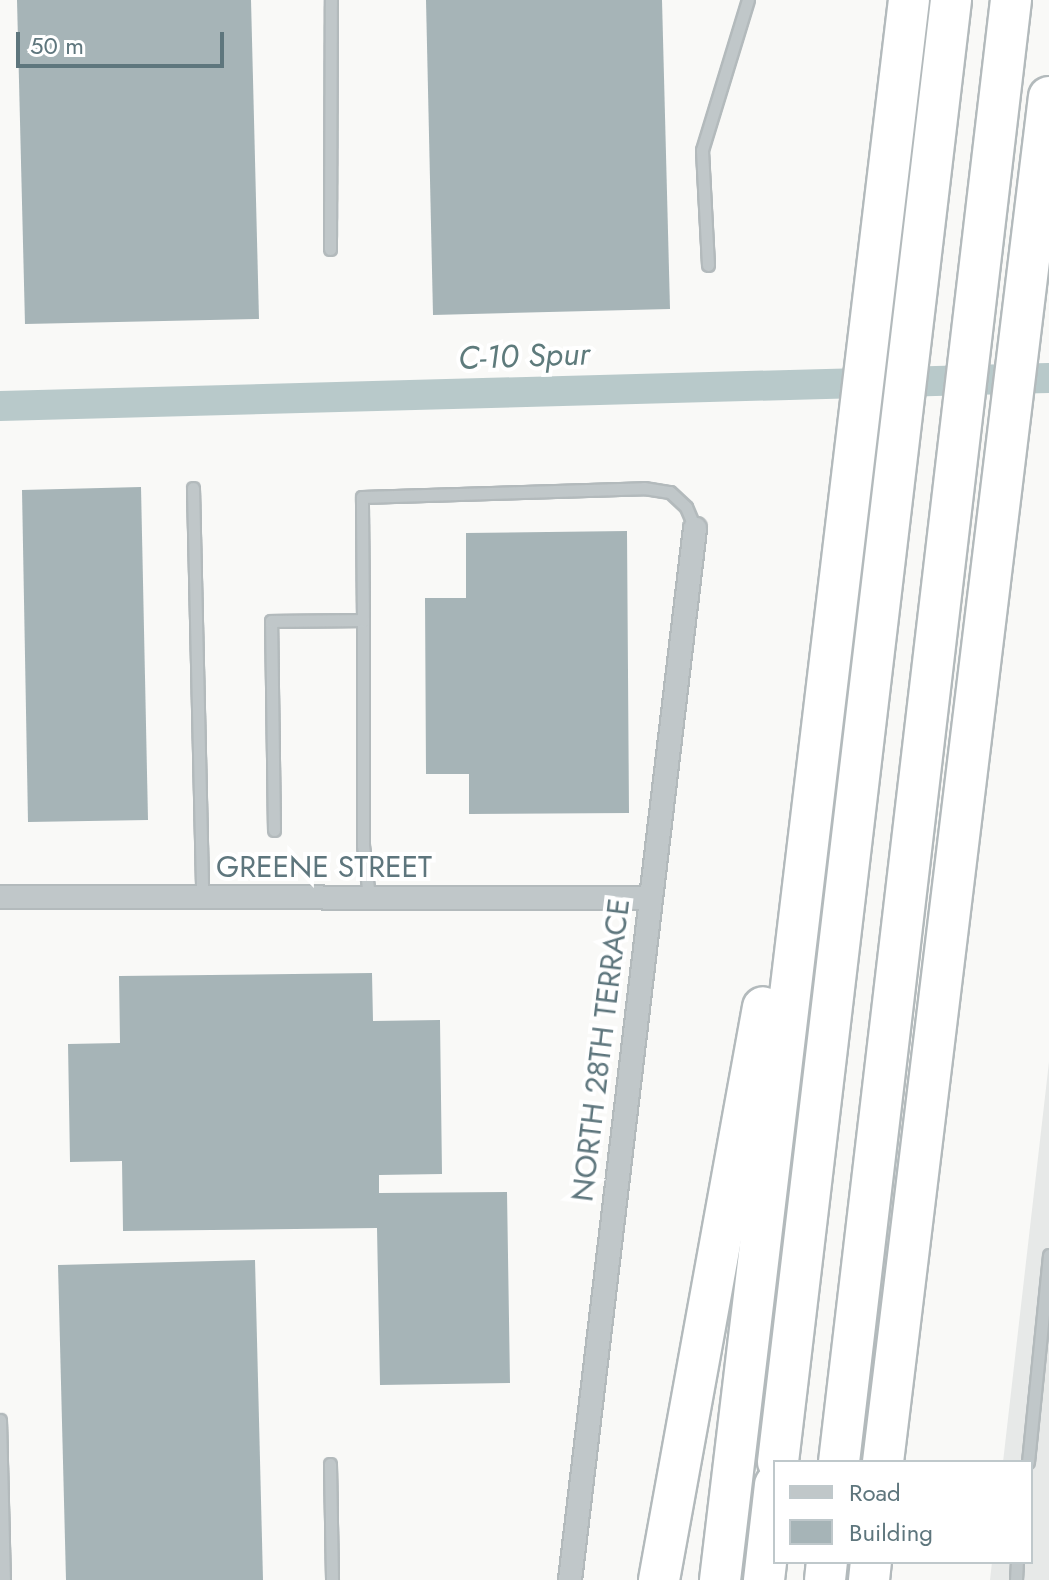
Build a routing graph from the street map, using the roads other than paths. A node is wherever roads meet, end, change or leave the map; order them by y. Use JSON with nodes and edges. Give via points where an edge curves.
{"nodes":[{"id":1,"x":331,"y":0,"type":"edge"},
{"id":2,"x":748,"y":0,"type":"edge"},
{"id":3,"x":909,"y":0,"type":"edge"},
{"id":4,"x":951,"y":0,"type":"edge"},
{"id":5,"x":1011,"y":0,"type":"edge"},
{"id":6,"x":1049,"y":97,"type":"edge"},
{"id":7,"x":330,"y":249,"type":"dead end"},
{"id":8,"x":708,"y":265,"type":"dead end"},
{"id":9,"x":193,"y":488,"type":"dead end"},
{"id":10,"x":695,"y":528,"type":"joint"},
{"id":11,"x":363,"y":620,"type":"junction"},
{"id":12,"x":274,"y":830,"type":"dead end"},
{"id":13,"x":802,"y":894,"type":"junction"},
{"id":14,"x":0,"y":897,"type":"edge"},
{"id":15,"x":202,"y":897,"type":"junction"},
{"id":16,"x":369,"y":897,"type":"junction"},
{"id":17,"x":648,"y":898,"type":"junction"},
{"id":18,"x":1049,"y":1255,"type":"edge"},
{"id":19,"x":905,"y":1272,"type":"junction"},
{"id":20,"x":0,"y":1420,"type":"edge"},
{"id":21,"x":778,"y":1460,"type":"edge"},
{"id":22,"x":839,"y":1460,"type":"edge"},
{"id":23,"x":883,"y":1460,"type":"edge"},
{"id":24,"x":895,"y":1460,"type":"edge"},
{"id":25,"x":1028,"y":1460,"type":"edge"},
{"id":26,"x":330,"y":1464,"type":"dead end"},
{"id":27,"x":773,"y":1502,"type":"edge"},
{"id":28,"x":2,"y":1536,"type":"edge"},
{"id":29,"x":4,"y":1580,"type":"edge"},
{"id":30,"x":332,"y":1580,"type":"edge"},
{"id":31,"x":570,"y":1580,"type":"edge"},
{"id":32,"x":659,"y":1580,"type":"edge"},
{"id":33,"x":720,"y":1580,"type":"edge"},
{"id":34,"x":764,"y":1580,"type":"edge"}],
"edges":[{"from":1,"to":7,"type":"lane"},
{"from":2,"to":8,"type":"lane","via":[[702,150]]},
{"from":3,"to":13,"type":"highway"},
{"from":4,"to":21,"type":"highway"},
{"from":5,"to":22,"type":"highway"},
{"from":6,"to":19,"type":"highway"},
{"from":9,"to":15,"type":"lane"},
{"from":10,"to":11,"type":"lane","via":[[686,507],[670,492],[644,488],[362,497]]},
{"from":10,"to":17,"type":"street","name":"NORTH 28TH TERRACE"},
{"from":11,"to":12,"type":"lane","via":[[271,621]]},
{"from":11,"to":16,"type":"lane","via":[[363,845]]},
{"from":13,"to":32,"type":"highway","via":[[770,964]]},
{"from":13,"to":33,"type":"highway"},
{"from":14,"to":15,"type":"street","name":"GREENE STREET"},
{"from":15,"to":16,"type":"street","name":"GREENE STREET"},
{"from":16,"to":17,"type":"street","name":"GREENE STREET"},
{"from":17,"to":31,"type":"street","name":"NORTH 28TH TERRACE"},
{"from":18,"to":25,"type":"lane"},
{"from":19,"to":23,"type":"highway"},
{"from":19,"to":24,"type":"highway"},
{"from":20,"to":28,"type":"lane"},
{"from":26,"to":30,"type":"lane"},
{"from":27,"to":34,"type":"highway"},
{"from":28,"to":29,"type":"lane"}]}
